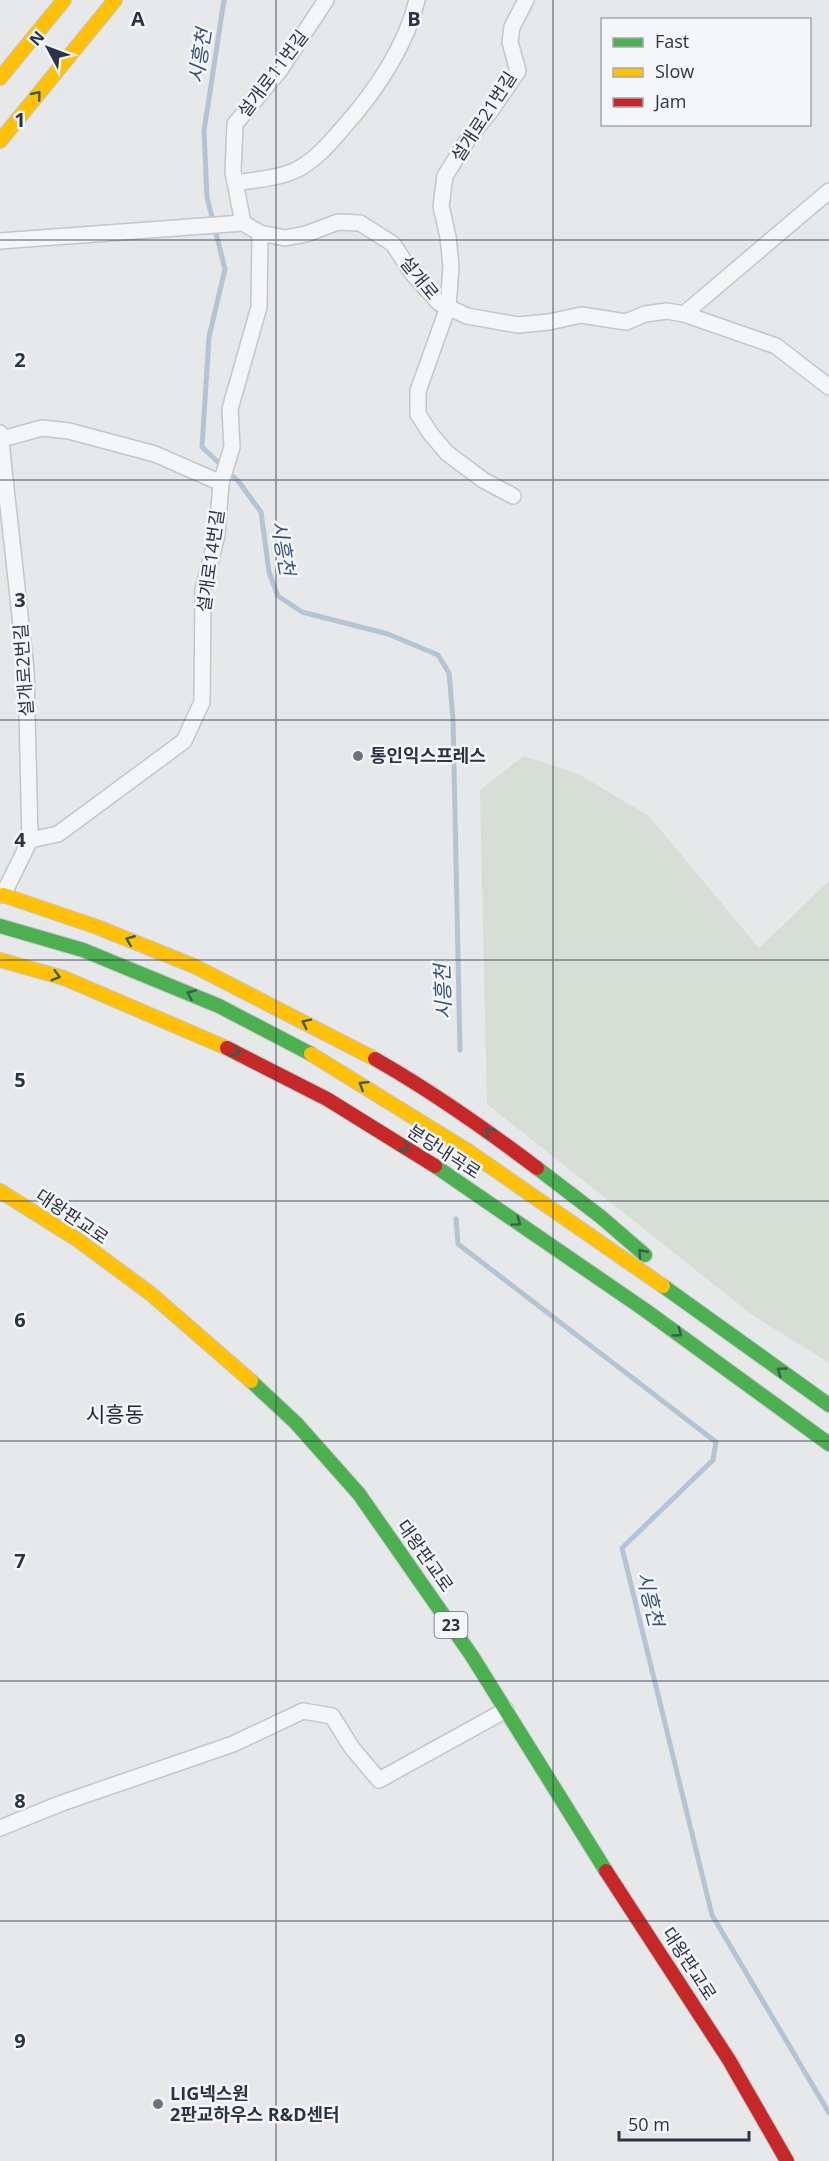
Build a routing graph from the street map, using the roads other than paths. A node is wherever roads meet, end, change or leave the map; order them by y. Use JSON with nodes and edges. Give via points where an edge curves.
{"nodes":[{"id":1,"x":64,"y":0,"type":"edge"},
{"id":2,"x":115,"y":0,"type":"edge"},
{"id":3,"x":326,"y":0,"type":"edge"},
{"id":4,"x":417,"y":0,"type":"edge"},
{"id":5,"x":526,"y":0,"type":"edge"},
{"id":6,"x":0,"y":78,"type":"edge"},
{"id":7,"x":0,"y":141,"type":"edge"},
{"id":8,"x":235,"y":183,"type":"junction"},
{"id":9,"x":829,"y":191,"type":"edge"},
{"id":10,"x":243,"y":223,"type":"junction"},
{"id":11,"x":260,"y":233,"type":"junction"},
{"id":12,"x":0,"y":241,"type":"edge"},
{"id":13,"x":448,"y":307,"type":"junction"},
{"id":14,"x":684,"y":315,"type":"junction"},
{"id":15,"x":829,"y":387,"type":"edge"},
{"id":16,"x":1,"y":436,"type":"edge"},
{"id":17,"x":221,"y":482,"type":"junction"},
{"id":18,"x":513,"y":496,"type":"dead end"},
{"id":19,"x":30,"y":840,"type":"junction"},
{"id":20,"x":1,"y":895,"type":"edge"},
{"id":21,"x":0,"y":926,"type":"edge"},
{"id":22,"x":0,"y":960,"type":"edge"},
{"id":23,"x":0,"y":1191,"type":"edge"},
{"id":24,"x":679,"y":1298,"type":"junction"},
{"id":25,"x":829,"y":1406,"type":"edge"},
{"id":26,"x":829,"y":1444,"type":"edge"},
{"id":27,"x":506,"y":1710,"type":"junction"},
{"id":28,"x":0,"y":1828,"type":"edge"},
{"id":29,"x":787,"y":2161,"type":"edge"}],
"edges":[{"from":1,"to":6,"type":"main road"},
{"from":7,"to":2,"type":"main road","one_way":true},
{"from":3,"to":8,"type":"street","name":"설개로11번길","via":[[280,70],[235,124]]},
{"from":4,"to":8,"type":"street","via":[[412,22],[389,67],[365,104],[321,153],[297,170]]},
{"from":5,"to":13,"type":"street","name":"설개로21번길","via":[[512,27],[510,42],[518,70],[445,176],[441,206],[451,266]]},
{"from":8,"to":10,"type":"street","name":"설개로11번길"},
{"from":9,"to":14,"type":"street"},
{"from":10,"to":11,"type":"street","name":"설개로"},
{"from":10,"to":12,"type":"street"},
{"from":11,"to":13,"type":"street","name":"설개로","via":[[285,238],[338,222],[360,223],[393,244],[412,273]]},
{"from":11,"to":17,"type":"street","name":"설개로14번길","via":[[259,307],[230,409],[232,447]]},
{"from":13,"to":14,"type":"street","name":"설개로","via":[[467,316],[518,325],[581,315],[626,322],[667,311]]},
{"from":13,"to":18,"type":"street","via":[[418,391],[418,414],[447,453]]},
{"from":14,"to":15,"type":"street","name":"설개로","via":[[776,346]]},
{"from":16,"to":17,"type":"street","name":"설개로2번길","via":[[42,428],[69,431],[154,454]]},
{"from":16,"to":19,"type":"street","name":"설개로2번길","via":[[26,670]]},
{"from":17,"to":19,"type":"street","name":"설개로14번길","via":[[217,535],[203,590],[202,702],[184,741],[58,834]]},
{"from":19,"to":20,"type":"street","name":"설개로2번길"},
{"from":24,"to":20,"type":"main road","one_way":true,"via":[[640,1249],[609,1223],[425,1086],[194,966],[97,927]]},
{"from":24,"to":21,"type":"main road","name":"분당내곡로","one_way":true,"via":[[468,1151],[326,1062],[209,1002],[84,950]]},
{"from":22,"to":26,"type":"main road","name":"분당내곡로","one_way":true,"via":[[64,978],[224,1046],[327,1100],[437,1167],[645,1310]]},
{"from":23,"to":27,"type":"main road","name":"대왕판교로","number":"23","via":[[78,1240],[151,1294],[296,1424],[359,1494]]},
{"from":25,"to":24,"type":"main road","name":"분당내곡로","one_way":true},
{"from":27,"to":28,"type":"street","via":[[379,1780],[332,1716],[303,1711],[233,1744]]},
{"from":27,"to":29,"type":"main road","name":"대왕판교로","number":"23","via":[[729,2060]]}]}
